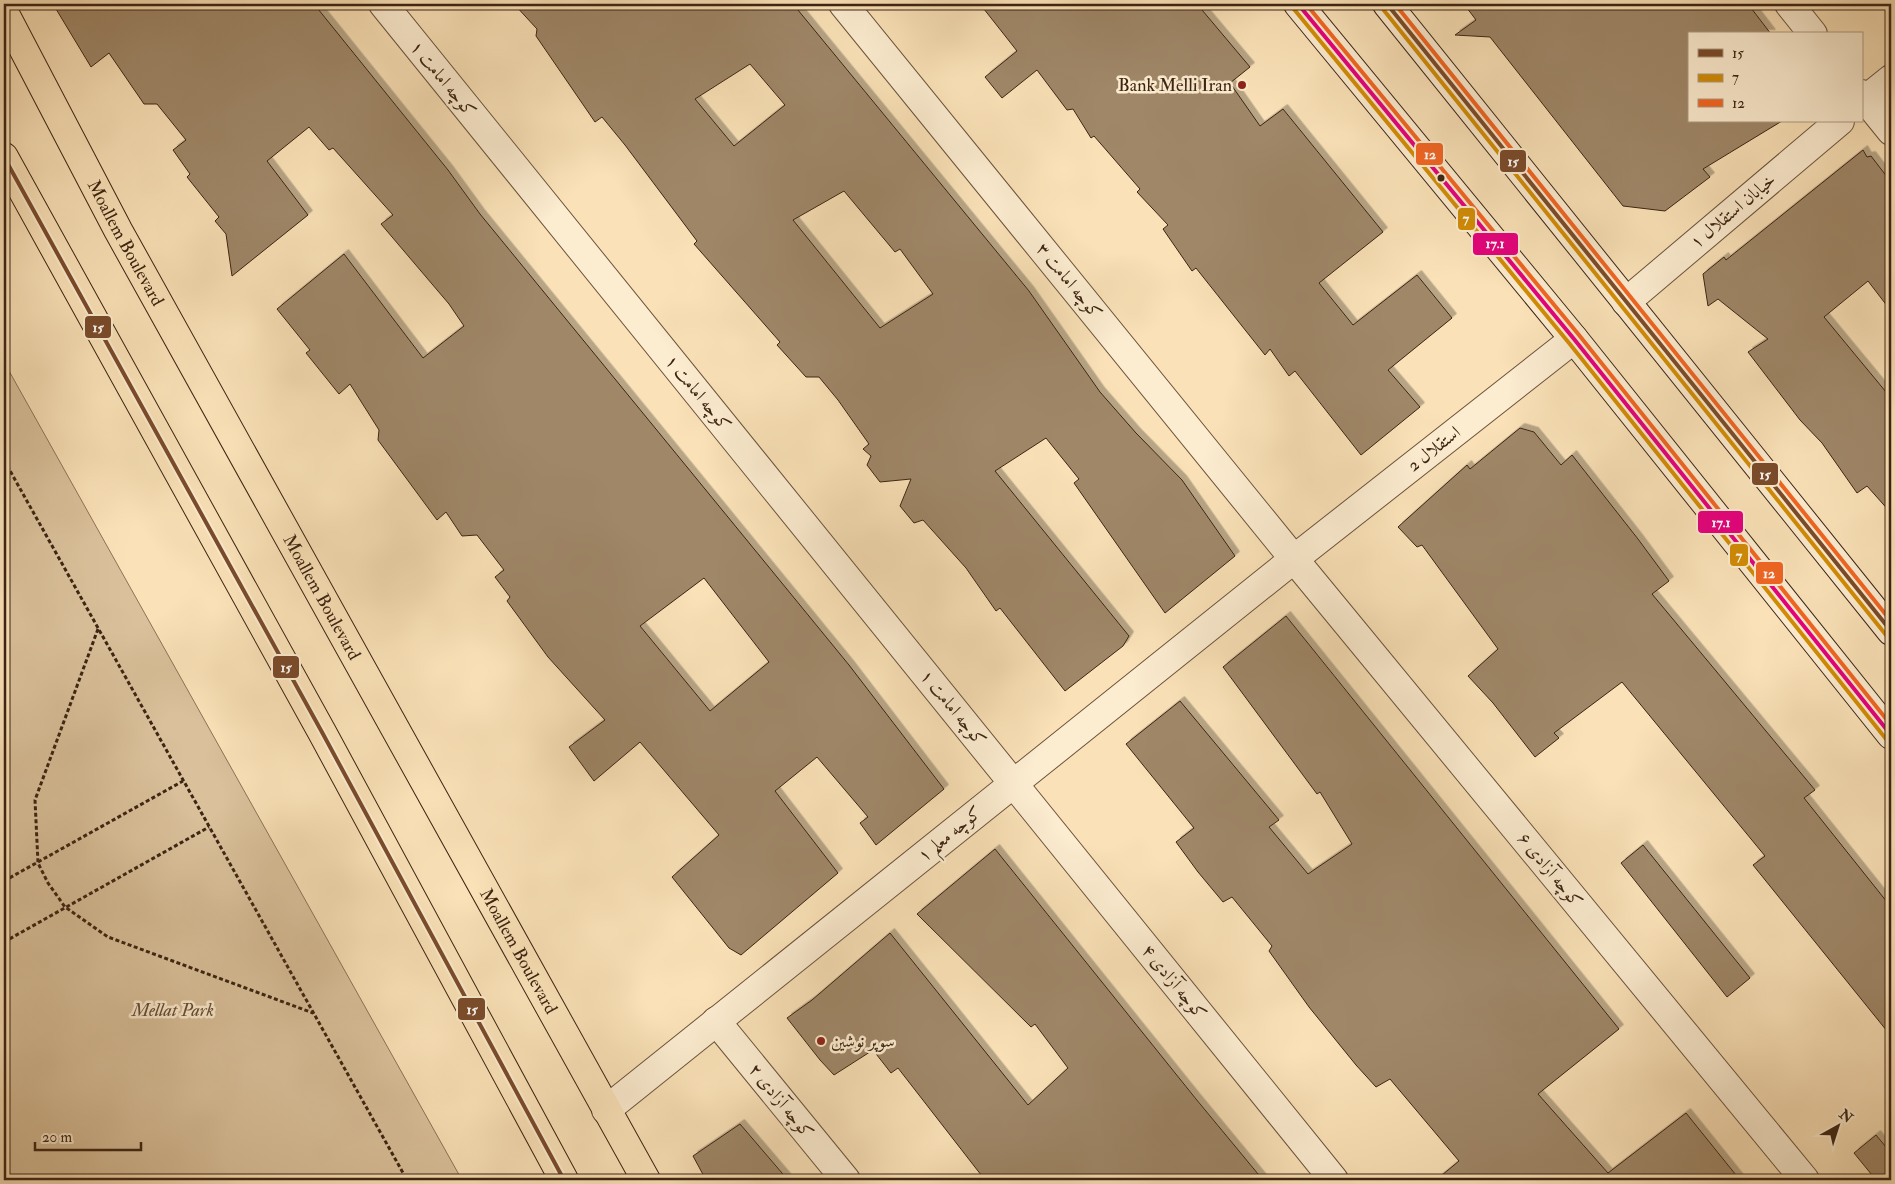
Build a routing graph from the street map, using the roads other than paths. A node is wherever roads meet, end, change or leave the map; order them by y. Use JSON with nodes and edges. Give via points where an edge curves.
{"nodes":[{"id":1,"x":383,"y":4,"type":"edge"},
{"id":2,"x":843,"y":4,"type":"edge"},
{"id":3,"x":1298,"y":4,"type":"edge"},
{"id":4,"x":1386,"y":4,"type":"edge"},
{"id":5,"x":1788,"y":4,"type":"edge"},
{"id":6,"x":4,"y":12,"type":"edge"},
{"id":7,"x":1811,"y":32,"type":"edge"},
{"id":8,"x":1891,"y":79,"type":"edge"},
{"id":9,"x":1863,"y":99,"type":"edge"},
{"id":10,"x":1839,"y":122,"type":"edge"},
{"id":11,"x":1891,"y":131,"type":"edge"},
{"id":12,"x":4,"y":157,"type":"edge"},
{"id":13,"x":1626,"y":302,"type":"junction"},
{"id":14,"x":1574,"y":339,"type":"junction"},
{"id":15,"x":1294,"y":559,"type":"junction"},
{"id":16,"x":1891,"y":631,"type":"edge"},
{"id":17,"x":1891,"y":735,"type":"edge"},
{"id":18,"x":1014,"y":783,"type":"junction"},
{"id":19,"x":716,"y":1021,"type":"junction"},
{"id":20,"x":606,"y":1110,"type":"junction"},
{"id":21,"x":564,"y":1180,"type":"edge"},
{"id":22,"x":646,"y":1180,"type":"edge"},
{"id":23,"x":846,"y":1180,"type":"edge"},
{"id":24,"x":1334,"y":1180,"type":"edge"},
{"id":25,"x":1805,"y":1180,"type":"edge"}],
"edges":[{"from":1,"to":18,"type":"street","name":"کوچه امامت ۱"},
{"from":2,"to":15,"type":"street","name":"کوچه امامت ۳"},
{"from":3,"to":14,"type":"street"},
{"from":4,"to":13,"type":"street"},
{"from":5,"to":7,"type":"street"},
{"from":6,"to":20,"type":"main road","name":"Moallem Boulevard","via":[[118,230]]},
{"from":8,"to":9,"type":"street"},
{"from":9,"to":11,"type":"street"},
{"from":10,"to":13,"type":"street","name":"خیابان استقلال ۱"},
{"from":12,"to":21,"type":"main road","via":[[323,734]]},
{"from":13,"to":16,"type":"street"},
{"from":14,"to":15,"type":"street","name":"استقلال 2"},
{"from":14,"to":17,"type":"street"},
{"from":15,"to":18,"type":"street","name":"کوچه معلم ۱"},
{"from":15,"to":25,"type":"street","name":"کوچه آزادی ۶"},
{"from":18,"to":19,"type":"street","name":"کوچه معلم ۱"},
{"from":18,"to":24,"type":"street","name":"کوچه آزادی ۴"},
{"from":19,"to":20,"type":"street","name":"کوچه معلم ۱"},
{"from":19,"to":23,"type":"street","name":"کوچه آزادی ۲"},
{"from":20,"to":22,"type":"main road","name":"Moallem Boulevard"}]}
